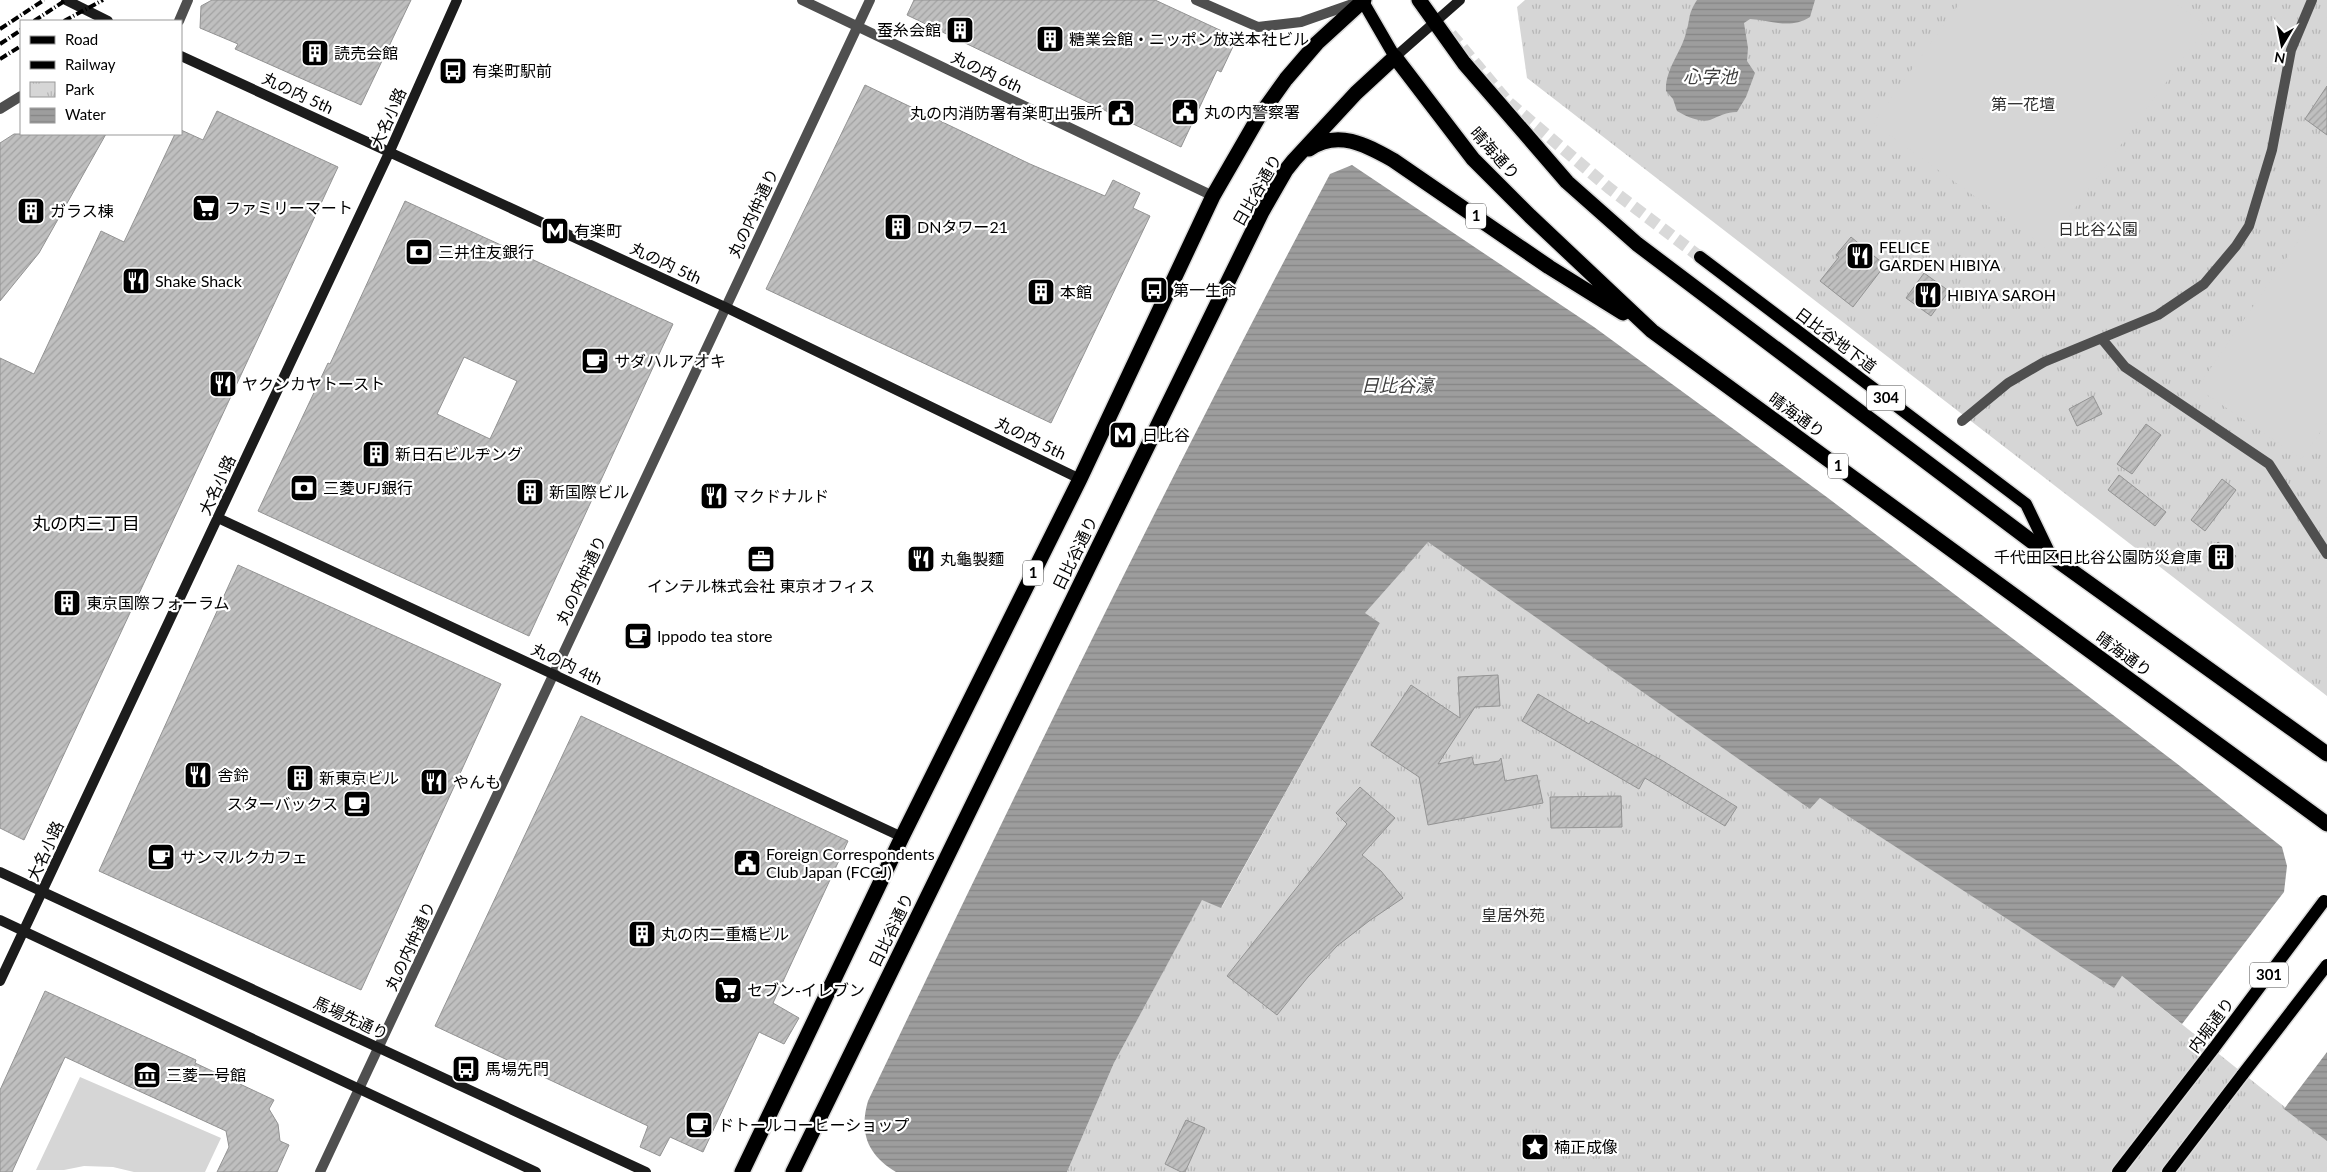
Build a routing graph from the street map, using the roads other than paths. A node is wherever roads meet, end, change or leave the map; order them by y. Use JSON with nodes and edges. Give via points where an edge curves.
{"nodes":[{"id":1,"x":66,"y":0,"type":"edge"},
{"id":2,"x":188,"y":0,"type":"edge"},
{"id":3,"x":457,"y":0,"type":"edge"},
{"id":4,"x":802,"y":0,"type":"edge"},
{"id":5,"x":870,"y":0,"type":"edge"},
{"id":6,"x":1196,"y":0,"type":"edge"},
{"id":7,"x":1363,"y":0,"type":"edge"},
{"id":8,"x":1419,"y":0,"type":"edge"},
{"id":9,"x":1460,"y":0,"type":"edge"},
{"id":10,"x":2312,"y":0,"type":"edge"},
{"id":11,"x":106,"y":20,"type":"edge"},
{"id":12,"x":179,"y":20,"type":"edge"},
{"id":13,"x":1434,"y":22,"type":"junction"},
{"id":14,"x":856,"y":27,"type":"junction"},
{"id":15,"x":182,"y":52,"type":"edge"},
{"id":16,"x":182,"y":56,"type":"edge"},
{"id":17,"x":1395,"y":57,"type":"junction"},
{"id":18,"x":196,"y":63,"type":"junction"},
{"id":19,"x":20,"y":97,"type":"edge"},
{"id":20,"x":0,"y":109,"type":"edge"},
{"id":21,"x":389,"y":153,"type":"junction"},
{"id":22,"x":1294,"y":160,"type":"junction"},
{"id":23,"x":1213,"y":196,"type":"junction"},
{"id":24,"x":1700,"y":257,"type":"tunnel mouth"},
{"id":25,"x":725,"y":307,"type":"junction"},
{"id":26,"x":1652,"y":331,"type":"junction"},
{"id":27,"x":2102,"y":339,"type":"junction"},
{"id":28,"x":1962,"y":421,"type":"dead end"},
{"id":29,"x":1080,"y":478,"type":"junction"},
{"id":30,"x":218,"y":518,"type":"junction"},
{"id":31,"x":2327,"y":554,"type":"edge"},
{"id":32,"x":2051,"y":556,"type":"junction"},
{"id":33,"x":553,"y":674,"type":"junction"},
{"id":34,"x":2327,"y":754,"type":"edge"},
{"id":35,"x":2327,"y":824,"type":"edge"},
{"id":36,"x":902,"y":837,"type":"junction"},
{"id":37,"x":0,"y":872,"type":"edge"},
{"id":38,"x":42,"y":891,"type":"junction"},
{"id":39,"x":2325,"y":898,"type":"edge"},
{"id":40,"x":0,"y":920,"type":"edge"},
{"id":41,"x":24,"y":931,"type":"junction"},
{"id":42,"x":2327,"y":965,"type":"edge"},
{"id":43,"x":0,"y":981,"type":"edge"},
{"id":44,"x":379,"y":1047,"type":"junction"},
{"id":45,"x":359,"y":1089,"type":"junction"},
{"id":46,"x":320,"y":1172,"type":"edge"},
{"id":47,"x":536,"y":1172,"type":"edge"},
{"id":48,"x":646,"y":1172,"type":"edge"},
{"id":49,"x":742,"y":1172,"type":"edge"},
{"id":50,"x":793,"y":1172,"type":"edge"},
{"id":51,"x":2118,"y":1172,"type":"edge"},
{"id":52,"x":2168,"y":1172,"type":"edge"}],
"edges":[{"from":1,"to":11,"type":"main road"},
{"from":2,"to":12,"type":"street"},
{"from":3,"to":21,"type":"main road","name":"大名小路"},
{"from":4,"to":14,"type":"street","name":"丸の内 6th"},
{"from":5,"to":14,"type":"street","name":"丸の内仲通り"},
{"from":6,"to":7,"type":"street","via":[[1258,27],[1301,22]]},
{"from":7,"to":17,"type":"main road","name":"晴海通り"},
{"from":7,"to":23,"type":"highway","name":"日比谷通り","number":"1","via":[[1317,43],[1286,79],[1258,118]]},
{"from":8,"to":13,"type":"highway"},
{"from":9,"to":13,"type":"main road","name":"日比谷通り"},
{"from":10,"to":27,"type":"street","via":[[2291,50],[2272,150],[2249,226],[2204,284],[2158,316]]},
{"from":13,"to":17,"type":"main road","name":"日比谷通り"},
{"from":13,"to":32,"type":"highway","via":[[1464,63],[1567,182],[1636,244]]},
{"from":14,"to":23,"type":"street","name":"丸の内 6th"},
{"from":14,"to":25,"type":"street","name":"丸の内仲通り"},
{"from":15,"to":18,"type":"street"},
{"from":16,"to":18,"type":"main road","name":"丸の内 5th"},
{"from":17,"to":22,"type":"highway","name":"日比谷通り","number":"1","via":[[1356,93]]},
{"from":17,"to":26,"type":"highway","name":"晴海通り","number":"1","via":[[1473,159]]},
{"from":18,"to":21,"type":"main road","name":"丸の内 5th"},
{"from":19,"to":20,"type":"street"},
{"from":21,"to":25,"type":"main road","name":"丸の内 5th"},
{"from":21,"to":30,"type":"main road","name":"大名小路"},
{"from":22,"to":26,"type":"highway","number":"1","via":[[1314,146],[1334,138],[1374,149],[1549,267]]},
{"from":22,"to":50,"type":"highway","name":"日比谷通り","number":"1","via":[[1262,212]]},
{"from":23,"to":29,"type":"highway","name":"日比谷通り","number":"1"},
{"from":24,"to":32,"type":"main road","name":"日比谷地下道","number":"304","via":[[2026,504]]},
{"from":25,"to":29,"type":"main road","name":"丸の内 5th"},
{"from":25,"to":33,"type":"street","name":"丸の内仲通り"},
{"from":26,"to":35,"type":"highway","name":"晴海通り","number":"1"},
{"from":27,"to":28,"type":"street","via":[[2044,362],[2015,379]]},
{"from":27,"to":31,"type":"street","via":[[2125,367],[2269,464]]},
{"from":29,"to":36,"type":"highway","name":"日比谷通り","number":"1"},
{"from":30,"to":33,"type":"main road","name":"丸の内 4th"},
{"from":30,"to":38,"type":"main road","name":"大名小路"},
{"from":32,"to":34,"type":"highway"},
{"from":33,"to":36,"type":"main road","name":"丸の内 4th"},
{"from":33,"to":44,"type":"street","name":"丸の内仲通り"},
{"from":36,"to":49,"type":"highway","name":"日比谷通り","number":"1"},
{"from":37,"to":38,"type":"main road","name":"馬場先通り"},
{"from":38,"to":41,"type":"main road","name":"大名小路"},
{"from":38,"to":44,"type":"main road","name":"馬場先通り"},
{"from":39,"to":51,"type":"main road","name":"内堀通り","number":"301","bridge":true},
{"from":40,"to":41,"type":"main road"},
{"from":41,"to":43,"type":"main road","name":"大名小路"},
{"from":41,"to":45,"type":"main road"},
{"from":42,"to":52,"type":"main road","number":"301","bridge":true},
{"from":44,"to":45,"type":"street","name":"丸の内仲通り"},
{"from":44,"to":48,"type":"main road","name":"馬場先通り"},
{"from":45,"to":46,"type":"street","name":"丸の内仲通り"},
{"from":45,"to":47,"type":"main road"}]}
